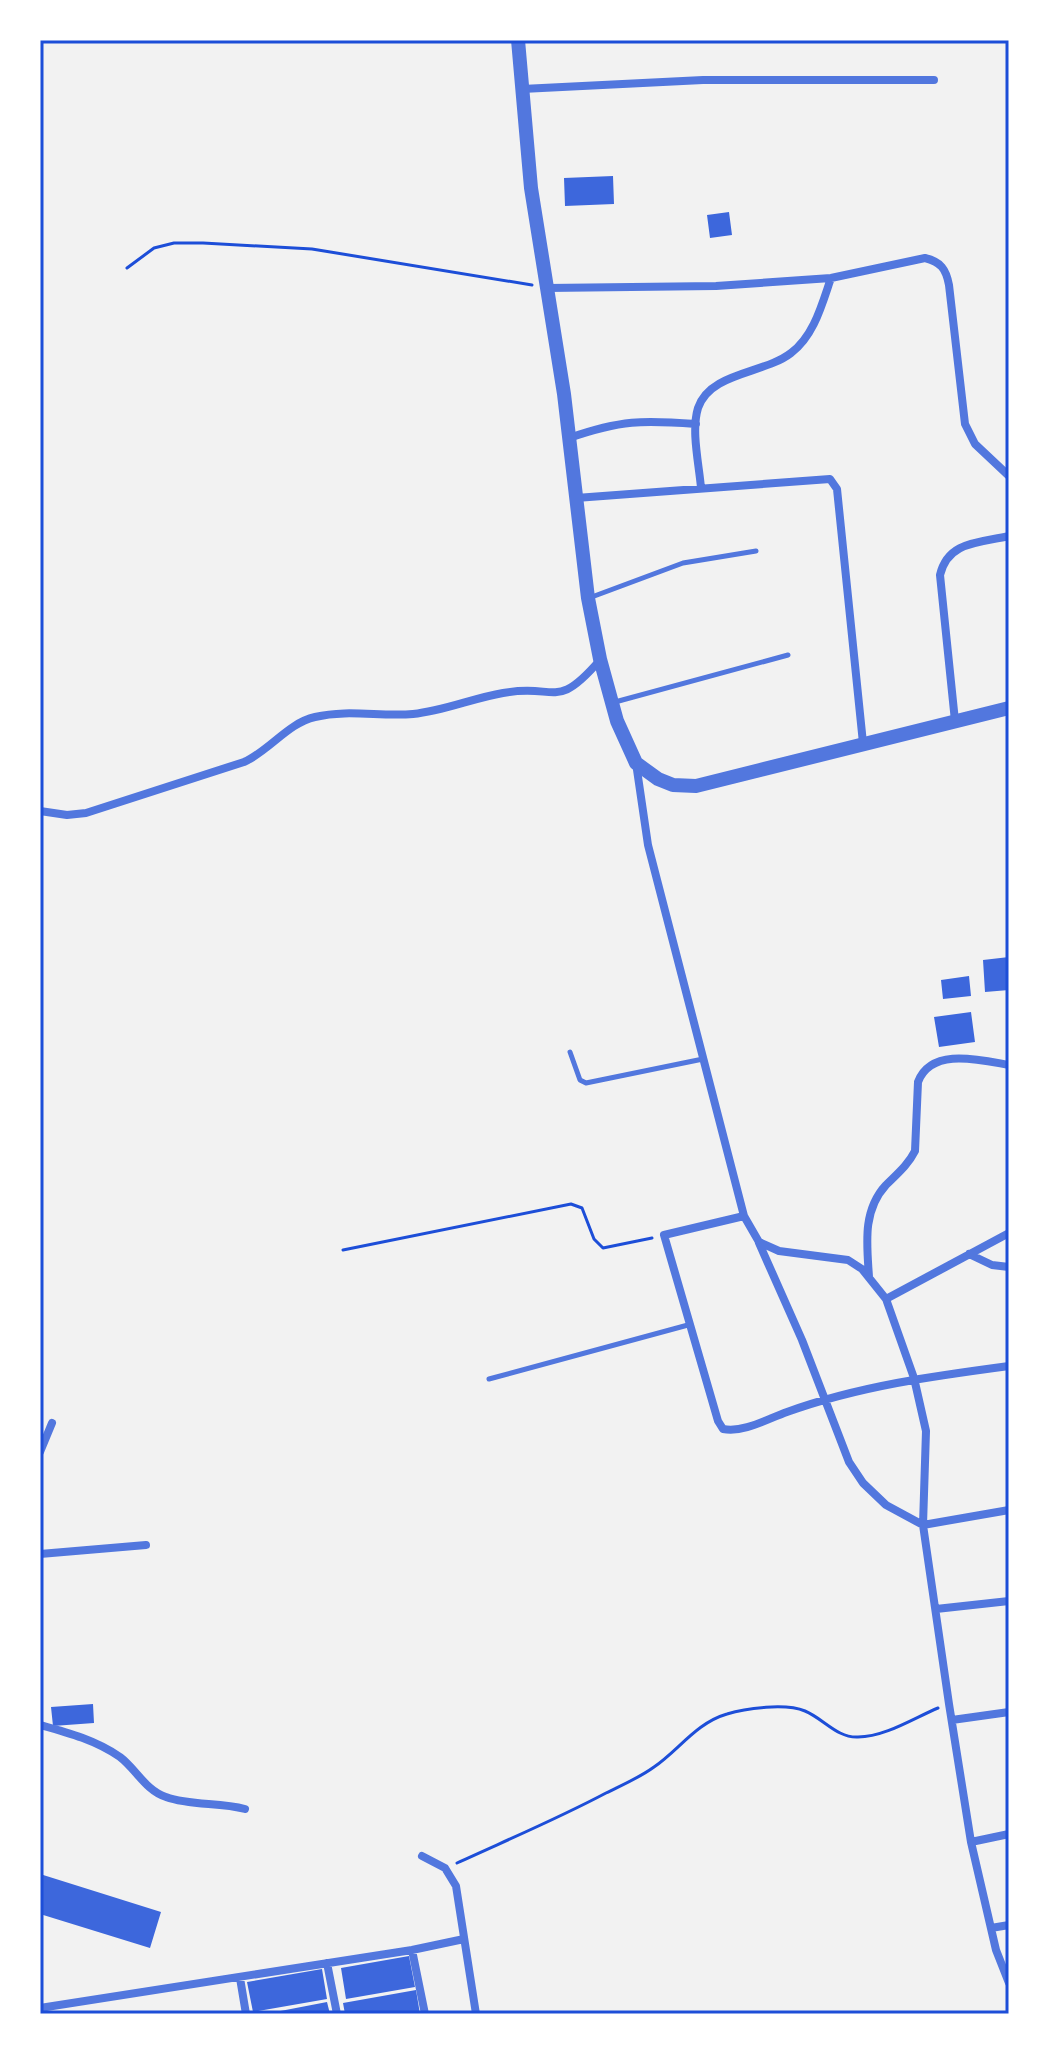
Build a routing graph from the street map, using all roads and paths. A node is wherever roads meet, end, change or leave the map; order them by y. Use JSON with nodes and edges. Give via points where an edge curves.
{"nodes":[{"id":1,"x":518,"y":40,"type":"edge"},
{"id":2,"x":934,"y":80,"type":"dead end"},
{"id":3,"x":522,"y":89,"type":"junction"},
{"id":4,"x":127,"y":268,"type":"dead end"},
{"id":5,"x":831,"y":278,"type":"junction"},
{"id":6,"x":547,"y":288,"type":"junction"},
{"id":7,"x":696,"y":424,"type":"junction"},
{"id":8,"x":569,"y":438,"type":"junction"},
{"id":9,"x":1009,"y":476,"type":"edge"},
{"id":10,"x":701,"y":488,"type":"junction"},
{"id":11,"x":576,"y":498,"type":"junction"},
{"id":12,"x":1009,"y":536,"type":"edge"},
{"id":13,"x":756,"y":551,"type":"dead end"},
{"id":14,"x":588,"y":598,"type":"junction"},
{"id":15,"x":788,"y":655,"type":"dead end"},
{"id":16,"x":600,"y":659,"type":"junction"},
{"id":17,"x":612,"y":703,"type":"junction"},
{"id":18,"x":1009,"y":708,"type":"edge"},
{"id":19,"x":955,"y":721,"type":"junction"},
{"id":20,"x":863,"y":743,"type":"junction"},
{"id":21,"x":636,"y":763,"type":"junction"},
{"id":22,"x":40,"y":811,"type":"edge"},
{"id":23,"x":570,"y":1052,"type":"dead end"},
{"id":24,"x":703,"y":1059,"type":"junction"},
{"id":25,"x":1009,"y":1065,"type":"edge"},
{"id":26,"x":744,"y":1216,"type":"junction"},
{"id":27,"x":1009,"y":1233,"type":"edge"},
{"id":28,"x":664,"y":1235,"type":"junction"},
{"id":29,"x":759,"y":1242,"type":"junction"},
{"id":30,"x":343,"y":1250,"type":"dead end"},
{"id":31,"x":969,"y":1254,"type":"junction"},
{"id":32,"x":1009,"y":1267,"type":"edge"},
{"id":33,"x":869,"y":1277,"type":"junction"},
{"id":34,"x":886,"y":1299,"type":"junction"},
{"id":35,"x":688,"y":1325,"type":"junction"},
{"id":36,"x":1009,"y":1366,"type":"edge"},
{"id":37,"x":914,"y":1378,"type":"junction"},
{"id":38,"x":489,"y":1379,"type":"dead end"},
{"id":39,"x":823,"y":1399,"type":"junction"},
{"id":40,"x":52,"y":1423,"type":"dead end"},
{"id":41,"x":40,"y":1452,"type":"edge"},
{"id":42,"x":1009,"y":1510,"type":"edge"},
{"id":43,"x":923,"y":1525,"type":"junction"},
{"id":44,"x":146,"y":1545,"type":"dead end"},
{"id":45,"x":40,"y":1554,"type":"edge"},
{"id":46,"x":1009,"y":1601,"type":"edge"},
{"id":47,"x":936,"y":1609,"type":"junction"},
{"id":48,"x":949,"y":1704,"type":"junction"},
{"id":49,"x":1009,"y":1712,"type":"edge"},
{"id":50,"x":952,"y":1720,"type":"junction"},
{"id":51,"x":40,"y":1725,"type":"edge"},
{"id":52,"x":245,"y":1809,"type":"dead end"},
{"id":53,"x":1009,"y":1834,"type":"edge"},
{"id":54,"x":971,"y":1842,"type":"junction"},
{"id":55,"x":422,"y":1856,"type":"dead end"},
{"id":56,"x":445,"y":1868,"type":"junction"},
{"id":57,"x":1009,"y":1925,"type":"edge"},
{"id":58,"x":991,"y":1928,"type":"junction"},
{"id":59,"x":464,"y":1939,"type":"junction"},
{"id":60,"x":412,"y":1950,"type":"junction"},
{"id":61,"x":327,"y":1963,"type":"junction"},
{"id":62,"x":240,"y":1978,"type":"junction"},
{"id":63,"x":1009,"y":1983,"type":"edge"},
{"id":64,"x":40,"y":2008,"type":"edge"},
{"id":65,"x":246,"y":2014,"type":"edge"},
{"id":66,"x":337,"y":2014,"type":"edge"},
{"id":67,"x":425,"y":2014,"type":"edge"},
{"id":68,"x":476,"y":2014,"type":"edge"}],
"edges":[{"from":1,"to":3,"type":"street"},
{"from":2,"to":3,"type":"street","via":[[703,80]]},
{"from":3,"to":6,"type":"street"},
{"from":4,"to":6,"type":"path","via":[[154,248],[203,243],[312,249]]},
{"from":5,"to":6,"type":"street"},
{"from":5,"to":7,"type":"street","via":[[812,327],[792,353],[707,393]]},
{"from":5,"to":9,"type":"street","via":[[925,258],[942,265],[949,285],[965,424],[975,444]]},
{"from":6,"to":8,"type":"street"},
{"from":7,"to":8,"type":"street","via":[[622,422]]},
{"from":7,"to":10,"type":"street"},
{"from":8,"to":11,"type":"street"},
{"from":10,"to":11,"type":"street"},
{"from":10,"to":20,"type":"street","via":[[824,478],[834,484]]},
{"from":11,"to":14,"type":"street"},
{"from":12,"to":19,"type":"street","via":[[960,547],[943,562]]},
{"from":13,"to":14,"type":"lane","via":[[683,563]]},
{"from":14,"to":16,"type":"street"},
{"from":15,"to":17,"type":"lane"},
{"from":16,"to":17,"type":"street"},
{"from":16,"to":22,"type":"street","via":[[583,679],[556,694],[506,692],[412,714],[313,717],[244,762],[86,813]]},
{"from":17,"to":21,"type":"street"},
{"from":18,"to":19,"type":"street"},
{"from":19,"to":20,"type":"street"},
{"from":20,"to":21,"type":"street","via":[[696,786],[673,785]]},
{"from":21,"to":24,"type":"street","via":[[648,845]]},
{"from":23,"to":24,"type":"lane","via":[[576,1073],[586,1083]]},
{"from":24,"to":26,"type":"street"},
{"from":25,"to":33,"type":"street","via":[[954,1059],[936,1061],[921,1072],[915,1151],[883,1188],[868,1223]]},
{"from":26,"to":28,"type":"street"},
{"from":26,"to":29,"type":"street"},
{"from":27,"to":31,"type":"street"},
{"from":28,"to":30,"type":"path","via":[[603,1248],[582,1208],[571,1204]]},
{"from":28,"to":35,"type":"street"},
{"from":29,"to":33,"type":"street","via":[[779,1251],[848,1260]]},
{"from":29,"to":39,"type":"street"},
{"from":31,"to":32,"type":"street"},
{"from":31,"to":34,"type":"street"},
{"from":33,"to":34,"type":"street"},
{"from":34,"to":37,"type":"street"},
{"from":35,"to":38,"type":"lane"},
{"from":35,"to":39,"type":"street","via":[[723,1429],[741,1429]]},
{"from":36,"to":37,"type":"street"},
{"from":37,"to":39,"type":"street"},
{"from":37,"to":43,"type":"street","via":[[926,1431]]},
{"from":39,"to":43,"type":"street","via":[[863,1483],[886,1505]]},
{"from":40,"to":41,"type":"street"},
{"from":42,"to":43,"type":"street"},
{"from":43,"to":47,"type":"street"},
{"from":44,"to":45,"type":"street"},
{"from":46,"to":47,"type":"street"},
{"from":47,"to":48,"type":"street"},
{"from":48,"to":50,"type":"street"},
{"from":48,"to":56,"type":"path","via":[[855,1738],[795,1707],[728,1713],[699,1728],[638,1776]]},
{"from":49,"to":50,"type":"street"},
{"from":50,"to":54,"type":"street"},
{"from":51,"to":52,"type":"street","via":[[97,1743],[163,1797]]},
{"from":53,"to":54,"type":"street"},
{"from":54,"to":58,"type":"street"},
{"from":55,"to":56,"type":"street"},
{"from":56,"to":59,"type":"street","via":[[456,1886]]},
{"from":57,"to":58,"type":"street"},
{"from":58,"to":63,"type":"street"},
{"from":59,"to":60,"type":"street"},
{"from":59,"to":68,"type":"street"},
{"from":60,"to":61,"type":"street"},
{"from":60,"to":67,"type":"street"},
{"from":61,"to":62,"type":"street"},
{"from":61,"to":66,"type":"street"},
{"from":62,"to":64,"type":"street"},
{"from":62,"to":65,"type":"street"}]}
